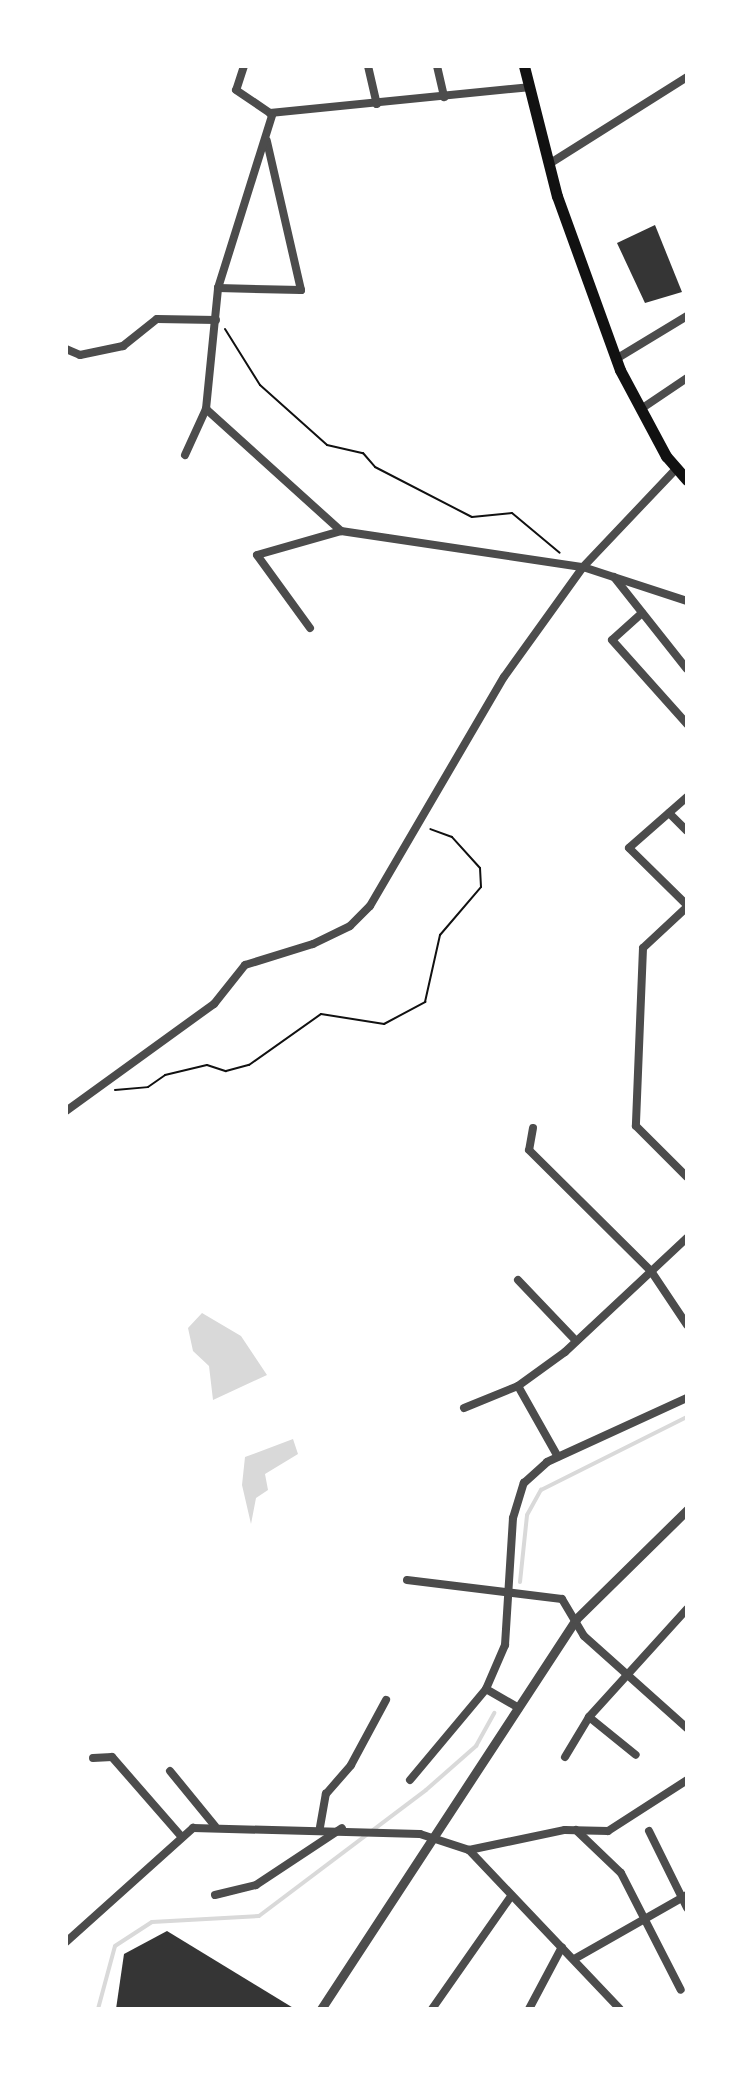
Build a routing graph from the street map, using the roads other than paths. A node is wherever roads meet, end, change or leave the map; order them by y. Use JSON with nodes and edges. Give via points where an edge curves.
{"nodes":[{"id":1,"x":244,"y":66,"type":"edge"},
{"id":2,"x":368,"y":66,"type":"edge"},
{"id":3,"x":437,"y":66,"type":"edge"},
{"id":4,"x":524,"y":66,"type":"edge"},
{"id":5,"x":687,"y":77,"type":"edge"},
{"id":6,"x":529,"y":87,"type":"junction"},
{"id":7,"x":444,"y":97,"type":"junction"},
{"id":8,"x":377,"y":104,"type":"junction"},
{"id":9,"x":273,"y":113,"type":"junction"},
{"id":10,"x":267,"y":141,"type":"junction"},
{"id":11,"x":549,"y":164,"type":"junction"},
{"id":12,"x":218,"y":288,"type":"junction"},
{"id":13,"x":687,"y":316,"type":"edge"},
{"id":14,"x":216,"y":320,"type":"junction"},
{"id":15,"x":66,"y":349,"type":"edge"},
{"id":16,"x":616,"y":359,"type":"junction"},
{"id":17,"x":687,"y":378,"type":"edge"},
{"id":18,"x":206,"y":409,"type":"junction"},
{"id":19,"x":641,"y":409,"type":"junction"},
{"id":20,"x":185,"y":455,"type":"dead end"},
{"id":21,"x":677,"y":468,"type":"junction"},
{"id":22,"x":687,"y":480,"type":"edge"},
{"id":23,"x":341,"y":531,"type":"junction"},
{"id":24,"x":583,"y":567,"type":"junction"},
{"id":25,"x":613,"y":576,"type":"junction"},
{"id":26,"x":687,"y":601,"type":"edge"},
{"id":27,"x":642,"y":613,"type":"junction"},
{"id":28,"x":310,"y":628,"type":"dead end"},
{"id":29,"x":687,"y":669,"type":"edge"},
{"id":30,"x":687,"y":724,"type":"edge"},
{"id":31,"x":687,"y":797,"type":"edge"},
{"id":32,"x":669,"y":813,"type":"junction"},
{"id":33,"x":687,"y":831,"type":"edge"},
{"id":34,"x":687,"y":906,"type":"edge"},
{"id":35,"x":66,"y":1111,"type":"edge"},
{"id":36,"x":533,"y":1128,"type":"dead end"},
{"id":37,"x":687,"y":1177,"type":"edge"},
{"id":38,"x":687,"y":1238,"type":"edge"},
{"id":39,"x":651,"y":1271,"type":"junction"},
{"id":40,"x":518,"y":1280,"type":"dead end"},
{"id":41,"x":687,"y":1325,"type":"edge"},
{"id":42,"x":576,"y":1341,"type":"junction"},
{"id":43,"x":518,"y":1386,"type":"junction"},
{"id":44,"x":687,"y":1398,"type":"edge"},
{"id":45,"x":464,"y":1408,"type":"dead end"},
{"id":46,"x":558,"y":1457,"type":"junction"},
{"id":47,"x":687,"y":1510,"type":"edge"},
{"id":48,"x":407,"y":1580,"type":"dead end"},
{"id":49,"x":508,"y":1593,"type":"junction"},
{"id":50,"x":687,"y":1609,"type":"edge"},
{"id":51,"x":574,"y":1622,"type":"junction"},
{"id":52,"x":628,"y":1674,"type":"junction"},
{"id":53,"x":486,"y":1689,"type":"junction"},
{"id":54,"x":386,"y":1700,"type":"dead end"},
{"id":55,"x":519,"y":1708,"type":"junction"},
{"id":56,"x":589,"y":1717,"type":"junction"},
{"id":57,"x":687,"y":1728,"type":"edge"},
{"id":58,"x":636,"y":1755,"type":"dead end"},
{"id":59,"x":565,"y":1757,"type":"dead end"},
{"id":60,"x":93,"y":1758,"type":"dead end"},
{"id":61,"x":170,"y":1771,"type":"dead end"},
{"id":62,"x":410,"y":1780,"type":"dead end"},
{"id":63,"x":687,"y":1780,"type":"edge"},
{"id":64,"x":215,"y":1826,"type":"junction"},
{"id":65,"x":320,"y":1827,"type":"junction"},
{"id":66,"x":342,"y":1828,"type":"junction"},
{"id":67,"x":576,"y":1830,"type":"junction"},
{"id":68,"x":649,"y":1831,"type":"dead end"},
{"id":69,"x":181,"y":1836,"type":"junction"},
{"id":70,"x":436,"y":1838,"type":"junction"},
{"id":71,"x":469,"y":1850,"type":"junction"},
{"id":72,"x":215,"y":1895,"type":"dead end"},
{"id":73,"x":511,"y":1896,"type":"junction"},
{"id":74,"x":685,"y":1896,"type":"edge"},
{"id":75,"x":687,"y":1908,"type":"edge"},
{"id":76,"x":646,"y":1918,"type":"junction"},
{"id":77,"x":66,"y":1942,"type":"edge"},
{"id":78,"x":562,"y":1947,"type":"junction"},
{"id":79,"x":576,"y":1958,"type":"junction"},
{"id":80,"x":681,"y":1990,"type":"dead end"},
{"id":81,"x":321,"y":2009,"type":"edge"},
{"id":82,"x":432,"y":2009,"type":"edge"},
{"id":83,"x":529,"y":2009,"type":"edge"},
{"id":84,"x":620,"y":2009,"type":"edge"}],
"edges":[{"from":1,"to":9,"type":"street","via":[[236,90]]},
{"from":2,"to":8,"type":"street"},
{"from":3,"to":7,"type":"street"},
{"from":4,"to":6,"type":"main road"},
{"from":5,"to":11,"type":"street"},
{"from":6,"to":7,"type":"street"},
{"from":6,"to":11,"type":"main road"},
{"from":7,"to":8,"type":"street"},
{"from":8,"to":9,"type":"street"},
{"from":9,"to":10,"type":"street"},
{"from":10,"to":12,"type":"street"},
{"from":10,"to":12,"type":"street","via":[[301,290]]},
{"from":11,"to":16,"type":"main road"},
{"from":12,"to":14,"type":"street"},
{"from":13,"to":16,"type":"street"},
{"from":14,"to":15,"type":"street","via":[[157,319],[123,346],[80,355]]},
{"from":14,"to":18,"type":"street"},
{"from":16,"to":19,"type":"main road"},
{"from":17,"to":19,"type":"street"},
{"from":18,"to":20,"type":"street"},
{"from":18,"to":23,"type":"street"},
{"from":19,"to":21,"type":"main road"},
{"from":21,"to":22,"type":"main road"},
{"from":21,"to":24,"type":"street"},
{"from":23,"to":24,"type":"street"},
{"from":23,"to":28,"type":"street","via":[[257,555]]},
{"from":24,"to":25,"type":"street"},
{"from":24,"to":35,"type":"street","via":[[466,736],[350,926],[245,965],[214,1004]]},
{"from":25,"to":26,"type":"street"},
{"from":25,"to":27,"type":"street"},
{"from":27,"to":29,"type":"street"},
{"from":27,"to":30,"type":"street","via":[[612,640]]},
{"from":31,"to":32,"type":"street"},
{"from":32,"to":33,"type":"street"},
{"from":32,"to":34,"type":"street","via":[[629,848]]},
{"from":34,"to":37,"type":"street","via":[[643,948],[636,1126]]},
{"from":36,"to":39,"type":"street","via":[[529,1150]]},
{"from":38,"to":39,"type":"street"},
{"from":39,"to":41,"type":"street"},
{"from":39,"to":42,"type":"street"},
{"from":40,"to":42,"type":"street"},
{"from":42,"to":43,"type":"street"},
{"from":43,"to":45,"type":"street"},
{"from":43,"to":46,"type":"street"},
{"from":44,"to":46,"type":"street"},
{"from":46,"to":49,"type":"street","via":[[524,1483],[513,1518]]},
{"from":47,"to":51,"type":"street"},
{"from":48,"to":49,"type":"street"},
{"from":49,"to":51,"type":"street","via":[[562,1599]]},
{"from":49,"to":53,"type":"street","via":[[505,1645]]},
{"from":50,"to":52,"type":"street"},
{"from":51,"to":52,"type":"street"},
{"from":51,"to":55,"type":"street"},
{"from":52,"to":56,"type":"street"},
{"from":52,"to":57,"type":"street"},
{"from":53,"to":55,"type":"street"},
{"from":53,"to":62,"type":"street"},
{"from":54,"to":65,"type":"street","via":[[351,1765],[326,1794]]},
{"from":55,"to":70,"type":"street"},
{"from":56,"to":58,"type":"street"},
{"from":56,"to":59,"type":"street"},
{"from":60,"to":69,"type":"street","via":[[112,1757]]},
{"from":61,"to":64,"type":"street"},
{"from":63,"to":67,"type":"street","via":[[608,1831]]},
{"from":64,"to":65,"type":"street"},
{"from":64,"to":69,"type":"street"},
{"from":65,"to":66,"type":"street"},
{"from":66,"to":70,"type":"street"},
{"from":66,"to":72,"type":"street","via":[[256,1885]]},
{"from":67,"to":71,"type":"street"},
{"from":67,"to":76,"type":"street","via":[[621,1873]]},
{"from":68,"to":74,"type":"street"},
{"from":69,"to":77,"type":"street"},
{"from":70,"to":71,"type":"street"},
{"from":70,"to":81,"type":"street"},
{"from":71,"to":73,"type":"street"},
{"from":73,"to":78,"type":"street"},
{"from":73,"to":82,"type":"street"},
{"from":74,"to":75,"type":"street"},
{"from":74,"to":76,"type":"street"},
{"from":76,"to":79,"type":"street"},
{"from":76,"to":80,"type":"street"},
{"from":78,"to":79,"type":"street"},
{"from":78,"to":83,"type":"street"},
{"from":79,"to":84,"type":"street"}]}
